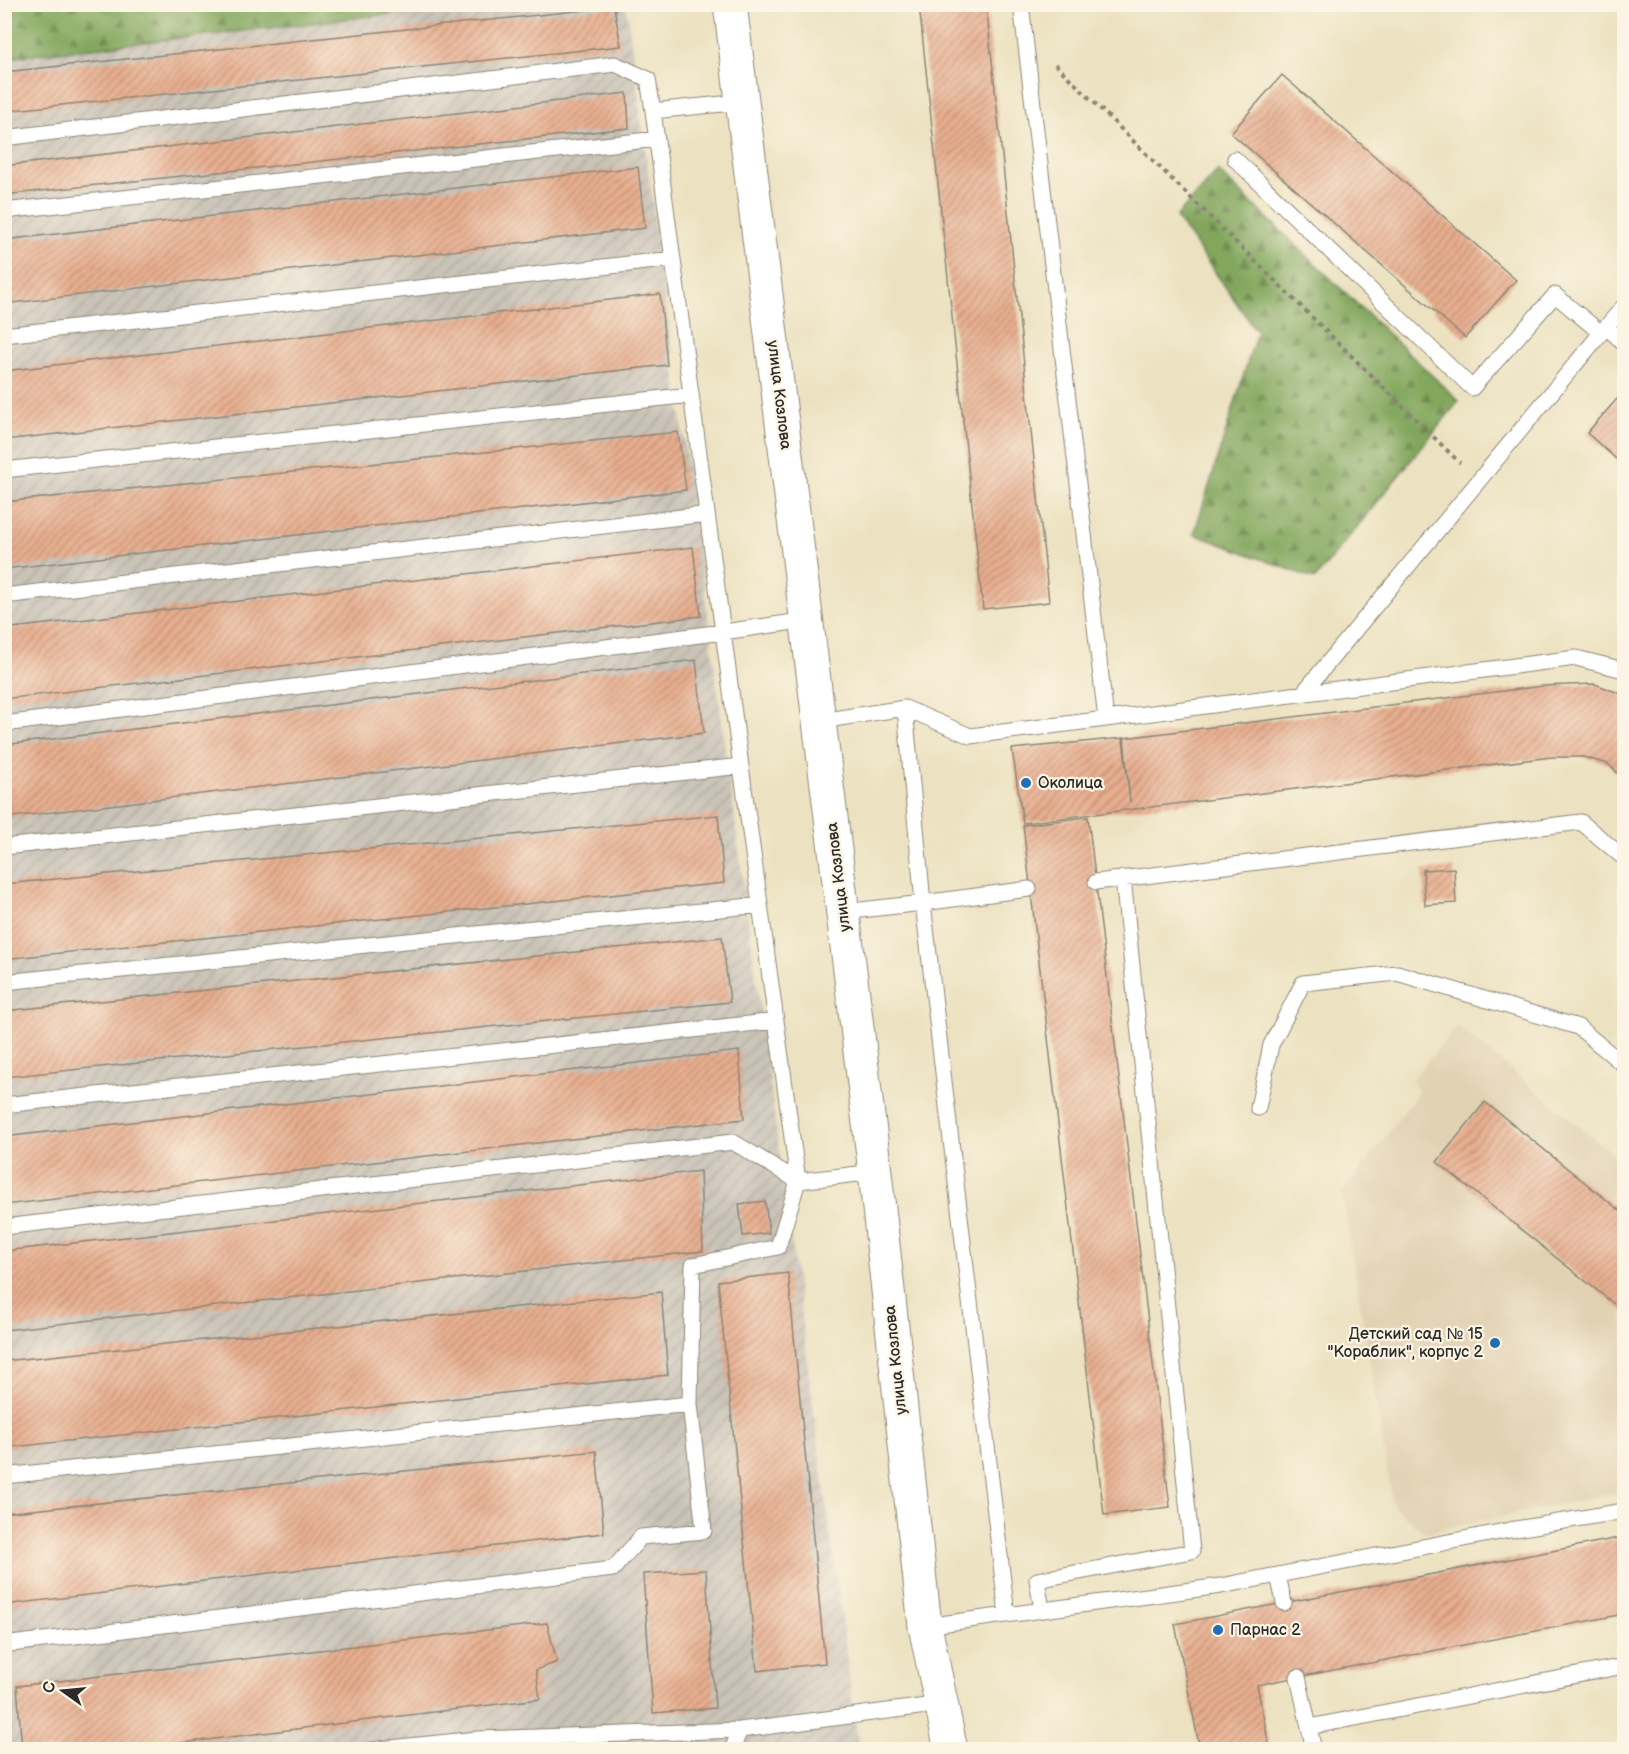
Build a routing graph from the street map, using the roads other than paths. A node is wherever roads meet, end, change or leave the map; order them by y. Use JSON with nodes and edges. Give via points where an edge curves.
{"nodes":[{"id":1,"x":730,"y":4,"type":"edge"},
{"id":2,"x":1021,"y":4,"type":"edge"},
{"id":3,"x":742,"y":102,"type":"junction"},
{"id":4,"x":653,"y":111,"type":"junction"},
{"id":5,"x":4,"y":138,"type":"edge"},
{"id":6,"x":657,"y":139,"type":"junction"},
{"id":7,"x":1235,"y":159,"type":"dead end"},
{"id":8,"x":4,"y":211,"type":"edge"},
{"id":9,"x":673,"y":259,"type":"junction"},
{"id":10,"x":1624,"y":306,"type":"edge"},
{"id":11,"x":1604,"y":330,"type":"junction"},
{"id":12,"x":4,"y":335,"type":"edge"},
{"id":13,"x":1624,"y":343,"type":"edge"},
{"id":14,"x":691,"y":395,"type":"junction"},
{"id":15,"x":4,"y":470,"type":"edge"},
{"id":16,"x":707,"y":514,"type":"junction"},
{"id":17,"x":4,"y":596,"type":"edge"},
{"id":18,"x":808,"y":620,"type":"junction"},
{"id":19,"x":723,"y":632,"type":"junction"},
{"id":20,"x":1624,"y":670,"type":"edge"},
{"id":21,"x":1303,"y":693,"type":"junction"},
{"id":22,"x":905,"y":708,"type":"junction"},
{"id":23,"x":1106,"y":719,"type":"junction"},
{"id":24,"x":820,"y":721,"type":"junction"},
{"id":25,"x":4,"y":724,"type":"edge"},
{"id":26,"x":741,"y":766,"type":"junction"},
{"id":27,"x":4,"y":847,"type":"edge"},
{"id":28,"x":1624,"y":858,"type":"edge"},
{"id":29,"x":1123,"y":878,"type":"junction"},
{"id":30,"x":1096,"y":882,"type":"dead end"},
{"id":31,"x":1029,"y":889,"type":"dead end"},
{"id":32,"x":923,"y":903,"type":"junction"},
{"id":33,"x":760,"y":905,"type":"junction"},
{"id":34,"x":843,"y":912,"type":"junction"},
{"id":35,"x":4,"y":982,"type":"edge"},
{"id":36,"x":776,"y":1021,"type":"junction"},
{"id":37,"x":1624,"y":1065,"type":"edge"},
{"id":38,"x":4,"y":1105,"type":"edge"},
{"id":39,"x":1258,"y":1108,"type":"dead end"},
{"id":40,"x":874,"y":1172,"type":"junction"},
{"id":41,"x":798,"y":1181,"type":"junction"},
{"id":42,"x":4,"y":1227,"type":"edge"},
{"id":43,"x":690,"y":1404,"type":"junction"},
{"id":44,"x":4,"y":1476,"type":"edge"},
{"id":45,"x":1624,"y":1511,"type":"edge"},
{"id":46,"x":1278,"y":1575,"type":"junction"},
{"id":47,"x":1284,"y":1603,"type":"dead end"},
{"id":48,"x":1042,"y":1610,"type":"junction"},
{"id":49,"x":1007,"y":1615,"type":"junction"},
{"id":50,"x":926,"y":1626,"type":"junction"},
{"id":51,"x":11,"y":1644,"type":"dead end"},
{"id":52,"x":1624,"y":1666,"type":"edge"},
{"id":53,"x":1298,"y":1677,"type":"dead end"},
{"id":54,"x":942,"y":1704,"type":"junction"},
{"id":55,"x":1309,"y":1727,"type":"junction"},
{"id":56,"x":740,"y":1731,"type":"junction"},
{"id":57,"x":478,"y":1744,"type":"edge"},
{"id":58,"x":370,"y":1749,"type":"edge"},
{"id":59,"x":732,"y":1749,"type":"edge"},
{"id":60,"x":951,"y":1749,"type":"edge"},
{"id":61,"x":1314,"y":1749,"type":"edge"}],
"edges":[{"from":1,"to":3,"type":"main road","name":"улица Козлова"},
{"from":2,"to":23,"type":"lane"},
{"from":3,"to":4,"type":"lane"},
{"from":3,"to":18,"type":"main road","name":"улица Козлова"},
{"from":4,"to":5,"type":"lane","via":[[648,79],[615,64]]},
{"from":4,"to":6,"type":"lane"},
{"from":6,"to":8,"type":"lane"},
{"from":6,"to":9,"type":"lane"},
{"from":7,"to":11,"type":"lane","via":[[1472,388],[1555,295]]},
{"from":9,"to":12,"type":"lane"},
{"from":9,"to":14,"type":"lane"},
{"from":10,"to":11,"type":"lane"},
{"from":11,"to":13,"type":"lane"},
{"from":11,"to":21,"type":"lane"},
{"from":14,"to":15,"type":"lane"},
{"from":14,"to":16,"type":"lane"},
{"from":16,"to":17,"type":"lane"},
{"from":16,"to":19,"type":"lane"},
{"from":18,"to":19,"type":"lane"},
{"from":18,"to":24,"type":"main road","name":"улица Козлова"},
{"from":19,"to":25,"type":"lane"},
{"from":19,"to":26,"type":"lane"},
{"from":20,"to":21,"type":"lane","via":[[1576,658]]},
{"from":21,"to":23,"type":"lane"},
{"from":22,"to":23,"type":"lane","via":[[970,736]]},
{"from":22,"to":24,"type":"lane"},
{"from":22,"to":32,"type":"lane"},
{"from":24,"to":34,"type":"main road","name":"улица Козлова"},
{"from":26,"to":27,"type":"lane"},
{"from":26,"to":33,"type":"lane"},
{"from":28,"to":29,"type":"lane","via":[[1581,822]]},
{"from":29,"to":30,"type":"lane"},
{"from":29,"to":48,"type":"lane","via":[[1192,1551],[1037,1580]]},
{"from":31,"to":32,"type":"lane"},
{"from":32,"to":34,"type":"lane"},
{"from":32,"to":49,"type":"lane"},
{"from":33,"to":35,"type":"lane"},
{"from":33,"to":36,"type":"lane"},
{"from":34,"to":40,"type":"main road","name":"улица Козлова"},
{"from":36,"to":38,"type":"lane"},
{"from":36,"to":41,"type":"lane"},
{"from":37,"to":39,"type":"lane","via":[[1578,1027],[1397,973],[1303,983],[1271,1045]]},
{"from":40,"to":41,"type":"lane"},
{"from":40,"to":50,"type":"main road","name":"улица Козлова"},
{"from":41,"to":42,"type":"lane","via":[[733,1142]]},
{"from":41,"to":43,"type":"lane","via":[[778,1247],[693,1266]]},
{"from":43,"to":44,"type":"lane"},
{"from":43,"to":51,"type":"lane","via":[[705,1531],[641,1537],[613,1569]]},
{"from":45,"to":46,"type":"lane"},
{"from":46,"to":47,"type":"lane"},
{"from":46,"to":48,"type":"lane"},
{"from":48,"to":49,"type":"lane"},
{"from":49,"to":50,"type":"lane"},
{"from":50,"to":54,"type":"main road","name":"улица Козлова"},
{"from":52,"to":55,"type":"lane"},
{"from":53,"to":55,"type":"lane"},
{"from":54,"to":56,"type":"lane"},
{"from":54,"to":60,"type":"main road","name":"улица Козлова"},
{"from":55,"to":61,"type":"lane"},
{"from":56,"to":57,"type":"lane"},
{"from":56,"to":59,"type":"lane"},
{"from":57,"to":58,"type":"lane"}]}
